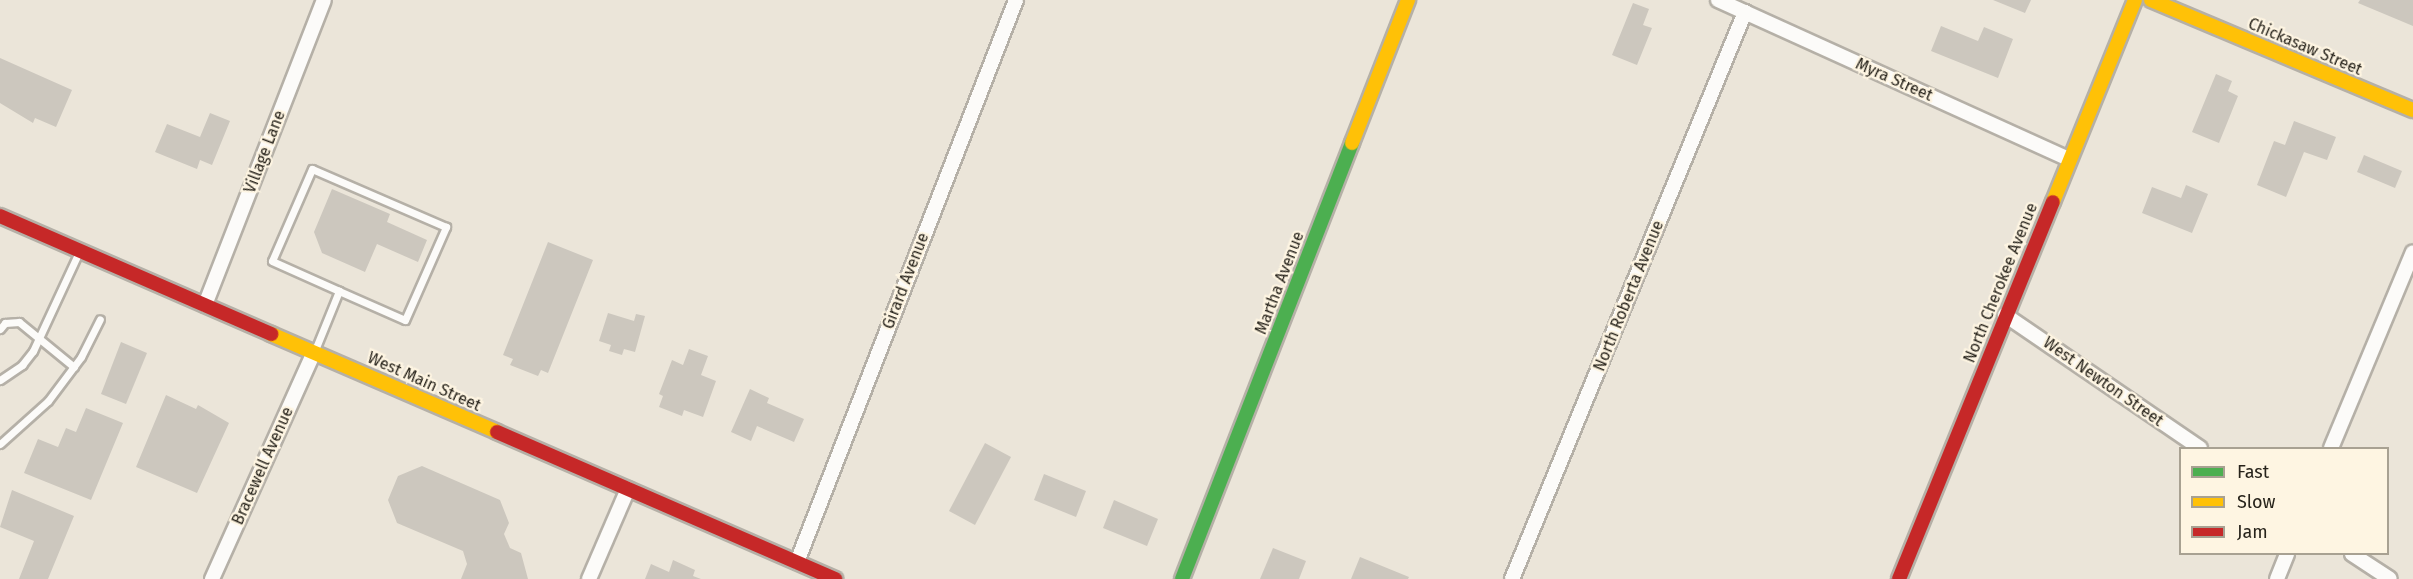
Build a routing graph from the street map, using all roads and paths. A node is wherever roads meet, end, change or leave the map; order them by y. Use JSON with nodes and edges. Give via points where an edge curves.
{"nodes":[{"id":1,"x":324,"y":0,"type":"edge"},
{"id":2,"x":1016,"y":0,"type":"edge"},
{"id":3,"x":1408,"y":0,"type":"edge"},
{"id":4,"x":1718,"y":0,"type":"edge"},
{"id":5,"x":2135,"y":0,"type":"edge"},
{"id":6,"x":2151,"y":0,"type":"edge"},
{"id":7,"x":1745,"y":12,"type":"junction"},
{"id":8,"x":2413,"y":110,"type":"edge"},
{"id":9,"x":2069,"y":159,"type":"junction"},
{"id":10,"x":0,"y":216,"type":"edge"},
{"id":11,"x":80,"y":250,"type":"junction"},
{"id":12,"x":2413,"y":252,"type":"edge"},
{"id":13,"x":339,"y":291,"type":"junction"},
{"id":14,"x":205,"y":305,"type":"junction"},
{"id":15,"x":2006,"y":315,"type":"junction"},
{"id":16,"x":100,"y":319,"type":"dead end"},
{"id":17,"x":0,"y":329,"type":"edge"},
{"id":18,"x":41,"y":336,"type":"junction"},
{"id":19,"x":314,"y":352,"type":"junction"},
{"id":20,"x":74,"y":367,"type":"junction"},
{"id":21,"x":0,"y":380,"type":"edge"},
{"id":22,"x":0,"y":444,"type":"edge"},
{"id":23,"x":2199,"y":447,"type":"edge"},
{"id":24,"x":2331,"y":447,"type":"edge"},
{"id":25,"x":628,"y":489,"type":"junction"},
{"id":26,"x":2287,"y":555,"type":"edge"},
{"id":27,"x":2354,"y":555,"type":"edge"},
{"id":28,"x":797,"y":562,"type":"junction"},
{"id":29,"x":212,"y":579,"type":"edge"},
{"id":30,"x":589,"y":579,"type":"edge"},
{"id":31,"x":836,"y":579,"type":"edge"},
{"id":32,"x":1182,"y":579,"type":"edge"},
{"id":33,"x":1512,"y":579,"type":"edge"},
{"id":34,"x":1899,"y":579,"type":"edge"},
{"id":35,"x":2277,"y":579,"type":"edge"},
{"id":36,"x":2390,"y":579,"type":"edge"}],
"edges":[{"from":1,"to":14,"type":"street","name":"Village Lane"},
{"from":2,"to":28,"type":"street","name":"Girard Avenue"},
{"from":3,"to":32,"type":"street","name":"Martha Avenue"},
{"from":4,"to":7,"type":"street","name":"Myra Street"},
{"from":5,"to":9,"type":"street","name":"North Cherokee Avenue"},
{"from":6,"to":8,"type":"street","name":"Chickasaw Street"},
{"from":7,"to":9,"type":"street","name":"Myra Street"},
{"from":7,"to":33,"type":"street","name":"North Roberta Avenue"},
{"from":9,"to":15,"type":"street","name":"North Cherokee Avenue"},
{"from":10,"to":11,"type":"street","name":"West Main Street"},
{"from":11,"to":14,"type":"street","name":"West Main Street"},
{"from":11,"to":18,"type":"lane"},
{"from":12,"to":24,"type":"street"},
{"from":13,"to":13,"type":"lane","via":[[405,320],[446,227],[312,169],[272,261]]},
{"from":13,"to":19,"type":"lane"},
{"from":14,"to":19,"type":"street","name":"West Main Street"},
{"from":15,"to":23,"type":"street","name":"West Newton Street"},
{"from":15,"to":34,"type":"street","name":"North Cherokee Avenue"},
{"from":16,"to":20,"type":"lane"},
{"from":17,"to":18,"type":"lane","via":[[5,323],[19,322]]},
{"from":18,"to":20,"type":"lane"},
{"from":18,"to":21,"type":"lane","via":[[22,365]]},
{"from":19,"to":25,"type":"street","name":"West Main Street"},
{"from":19,"to":29,"type":"street","name":"Bracewell Avenue"},
{"from":20,"to":22,"type":"lane","via":[[48,401]]},
{"from":25,"to":28,"type":"street","name":"West Main Street"},
{"from":25,"to":30,"type":"street"},
{"from":26,"to":35,"type":"street"},
{"from":27,"to":36,"type":"street"},
{"from":28,"to":31,"type":"street","name":"West Main Street"}]}
